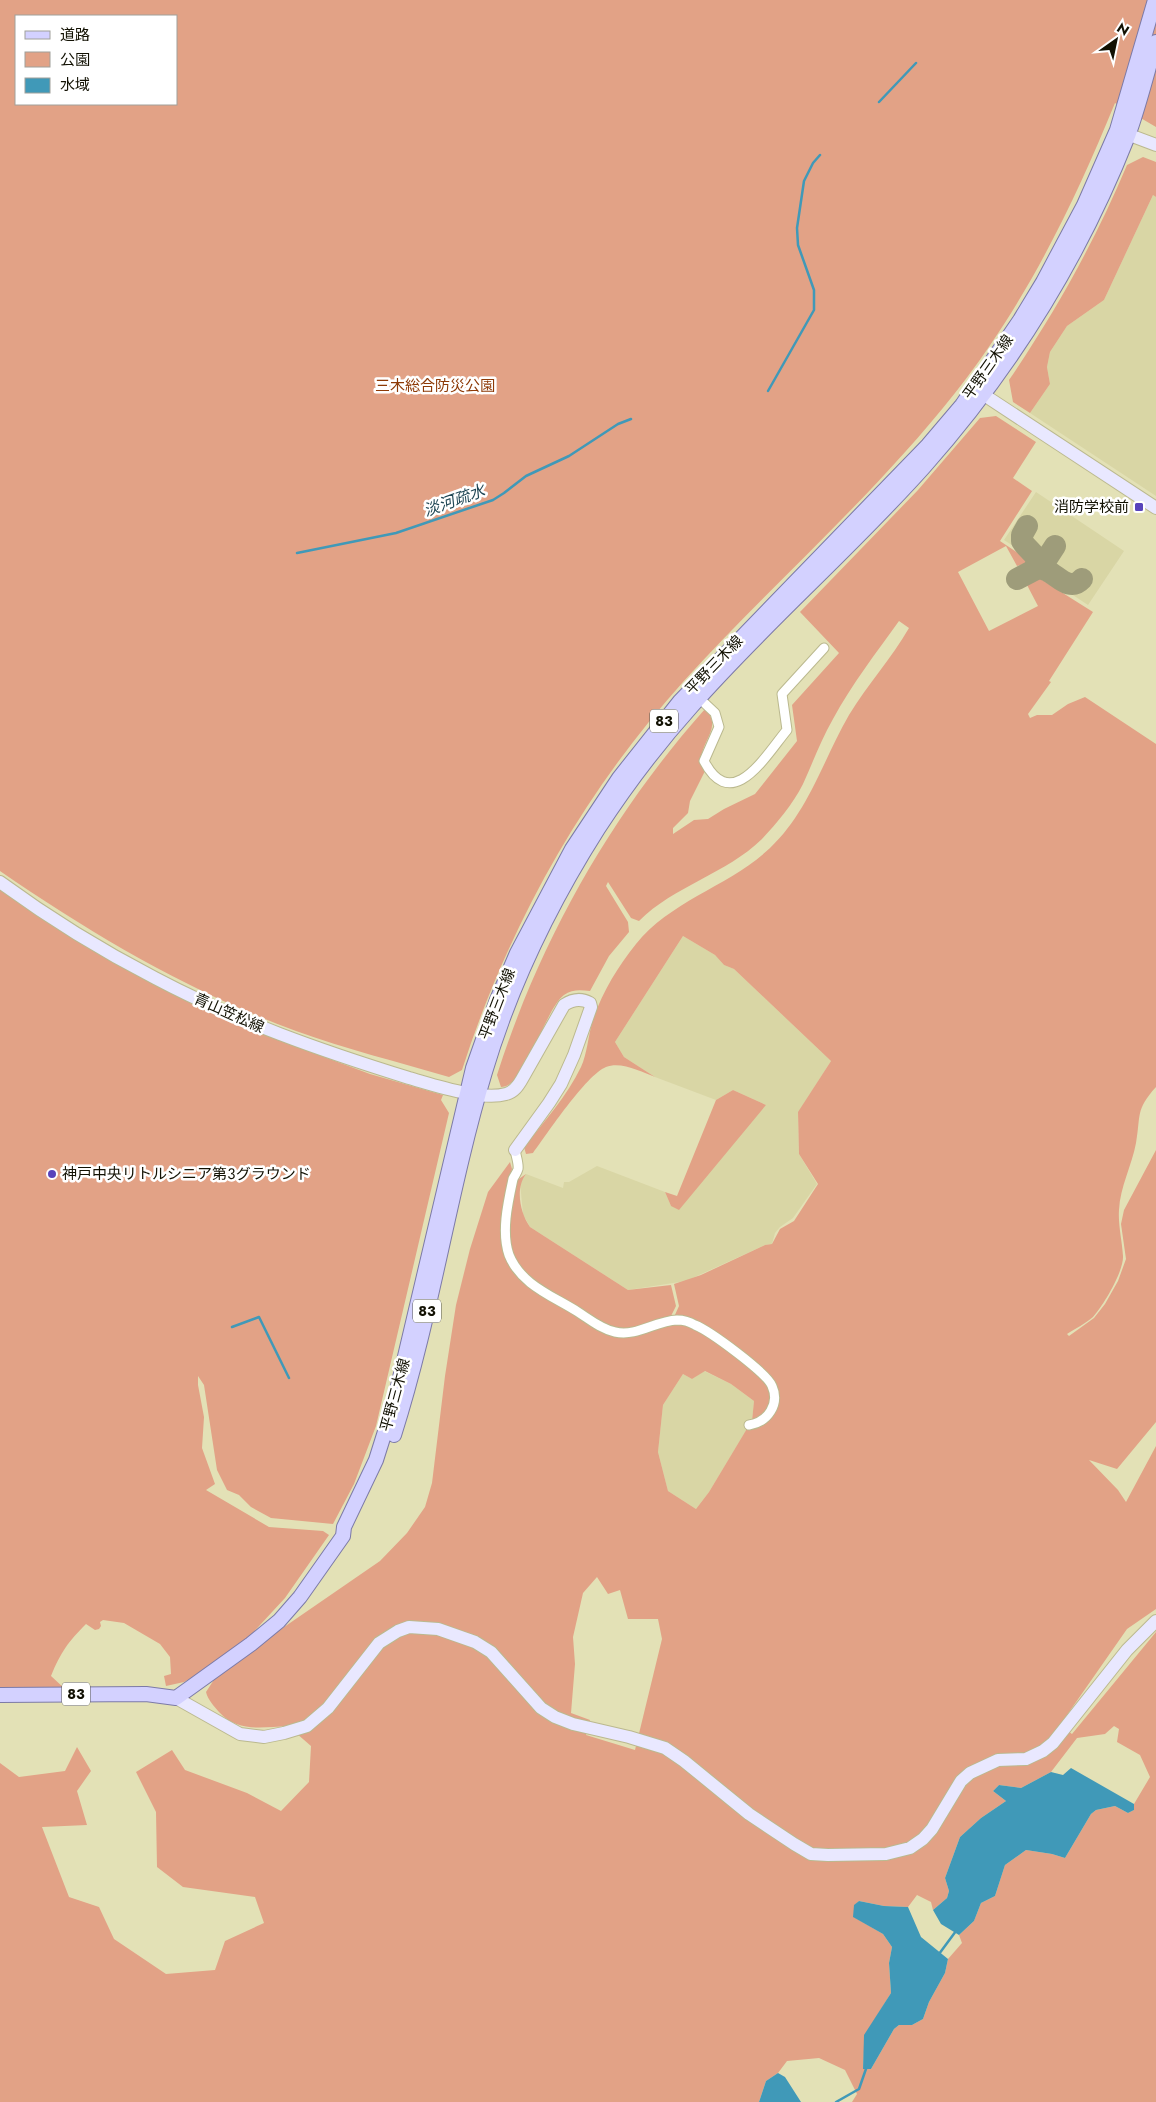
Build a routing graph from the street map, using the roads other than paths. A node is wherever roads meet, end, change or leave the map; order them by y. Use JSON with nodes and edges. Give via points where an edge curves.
{"nodes":[{"id":1,"x":1155,"y":0,"type":"edge"},
{"id":2,"x":1156,"y":42,"type":"edge"},
{"id":3,"x":1123,"y":132,"type":"junction"},
{"id":4,"x":1156,"y":145,"type":"edge"},
{"id":5,"x":979,"y":392,"type":"junction"},
{"id":6,"x":1156,"y":508,"type":"edge"},
{"id":7,"x":824,"y":648,"type":"dead end"},
{"id":8,"x":699,"y":698,"type":"junction"},
{"id":9,"x":0,"y":882,"type":"edge"},
{"id":10,"x":472,"y":1093,"type":"junction"},
{"id":11,"x":515,"y":1150,"type":"joint"},
{"id":12,"x":749,"y":1425,"type":"dead end"},
{"id":13,"x":1156,"y":1621,"type":"edge"},
{"id":14,"x":0,"y":1695,"type":"edge"},
{"id":15,"x":176,"y":1698,"type":"junction"}],
"edges":[{"from":1,"to":3,"type":"main road","name":"平野三木線","number":"83"},
{"from":2,"to":3,"type":"main road","name":"平野三木線","number":"83"},
{"from":3,"to":4,"type":"street"},
{"from":3,"to":5,"type":"main road","name":"平野三木線","number":"83","via":[[1047,275]]},
{"from":5,"to":6,"type":"street"},
{"from":5,"to":8,"type":"main road","name":"平野三木線","number":"83","via":[[921,470]]},
{"from":5,"to":10,"type":"main road","name":"平野三木線","number":"83","via":[[680,701],[604,798],[559,871],[517,953],[497,1000]]},
{"from":7,"to":8,"type":"street","via":[[782,694],[787,730],[747,777],[737,783],[725,783],[709,770],[704,761],[719,727],[715,713]]},
{"from":8,"to":10,"type":"main road","name":"平野三木線","number":"83","via":[[622,794],[563,888]]},
{"from":9,"to":10,"type":"street","name":"青山笠松線","via":[[122,960],[223,1011],[324,1051],[444,1088]]},
{"from":10,"to":11,"type":"street","name":"青山笠松線","via":[[499,1095],[514,1090],[564,1004],[580,999],[590,1003],[590,1011],[565,1076]]},
{"from":10,"to":15,"type":"main road","name":"平野三木線","number":"83","via":[[394,1403],[372,1471],[344,1527],[343,1536],[300,1598],[273,1627]]},
{"from":11,"to":12,"type":"street","via":[[518,1170],[510,1194],[506,1238],[510,1257],[524,1276],[547,1295],[614,1332],[636,1332],[666,1321],[680,1320],[704,1329],[772,1385],[775,1396],[771,1411],[760,1422]]},
{"from":13,"to":15,"type":"street","via":[[1123,1654],[1053,1743],[1026,1759],[998,1760],[979,1767],[961,1781],[923,1840],[910,1848],[886,1854],[811,1854],[749,1814],[665,1748],[555,1718],[541,1708],[491,1652],[475,1642],[438,1629],[409,1627],[379,1643],[328,1708],[307,1726],[284,1733],[247,1736]]},
{"from":14,"to":15,"type":"main road","number":"83","via":[[146,1694]]}]}
